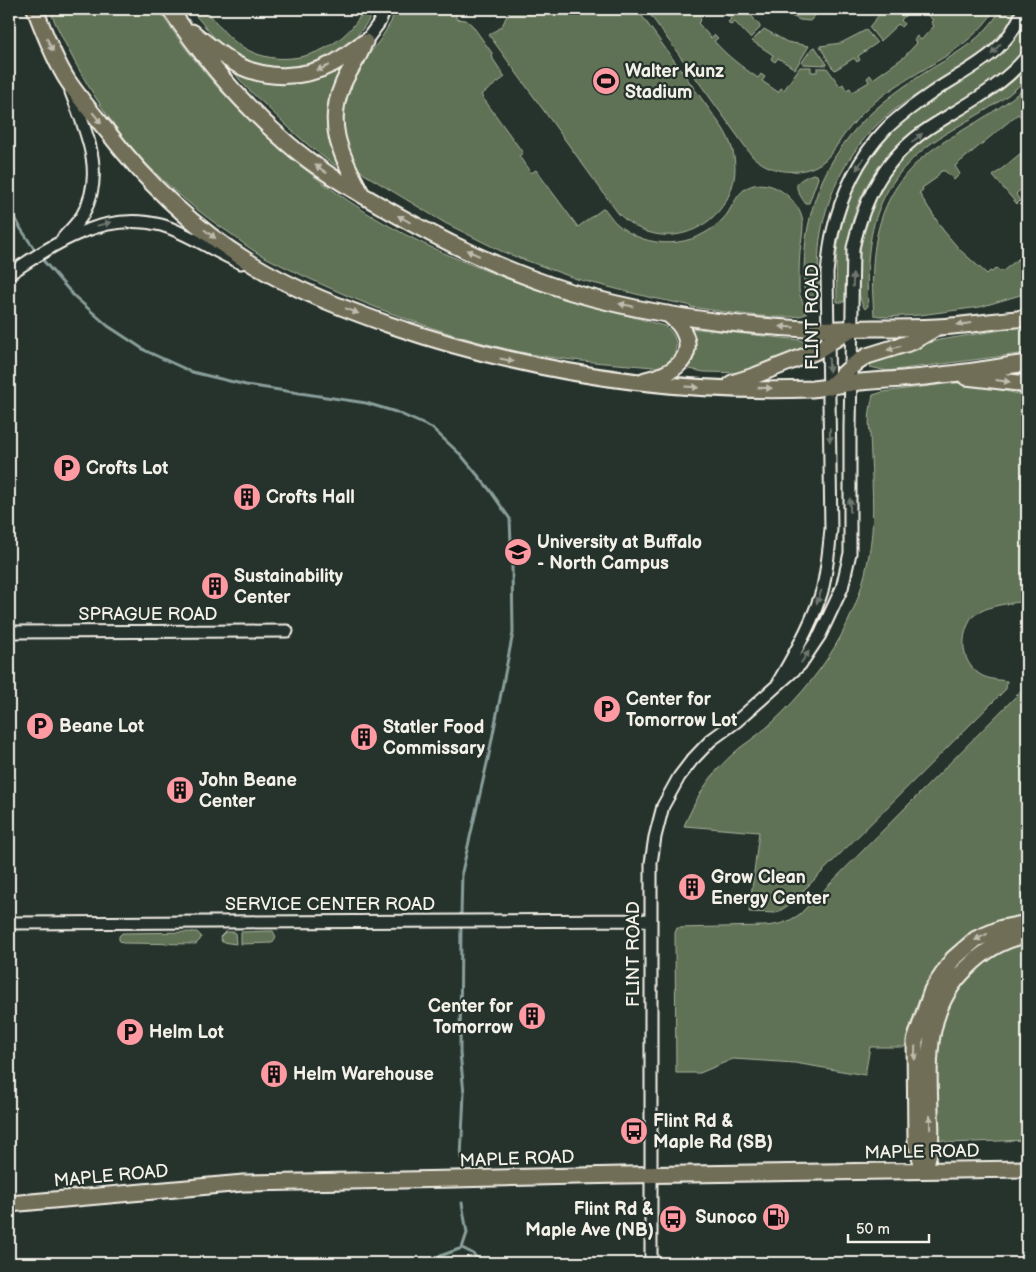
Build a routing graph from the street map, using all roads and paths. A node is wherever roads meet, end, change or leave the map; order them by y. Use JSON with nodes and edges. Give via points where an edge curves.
{"nodes":[{"id":1,"x":35,"y":9,"type":"edge"},
{"id":2,"x":170,"y":9,"type":"edge"},
{"id":3,"x":385,"y":9,"type":"edge"},
{"id":4,"x":1023,"y":9,"type":"edge"},
{"id":5,"x":181,"y":25,"type":"junction"},
{"id":6,"x":364,"y":42,"type":"junction"},
{"id":7,"x":1027,"y":56,"type":"edge"},
{"id":8,"x":67,"y":80,"type":"junction"},
{"id":9,"x":362,"y":195,"type":"junction"},
{"id":10,"x":59,"y":242,"type":"junction"},
{"id":11,"x":13,"y":271,"type":"edge"},
{"id":12,"x":270,"y":275,"type":"junction"},
{"id":13,"x":1027,"y":306,"type":"edge"},
{"id":14,"x":668,"y":314,"type":"junction"},
{"id":15,"x":1027,"y":318,"type":"edge"},
{"id":16,"x":990,"y":321,"type":"junction"},
{"id":17,"x":937,"y":327,"type":"junction"},
{"id":18,"x":828,"y":328,"type":"junction"},
{"id":19,"x":853,"y":328,"type":"junction"},
{"id":20,"x":828,"y":344,"type":"junction"},
{"id":21,"x":1027,"y":363,"type":"edge"},
{"id":22,"x":852,"y":366,"type":"junction"},
{"id":23,"x":942,"y":375,"type":"junction"},
{"id":24,"x":637,"y":382,"type":"junction"},
{"id":25,"x":851,"y":383,"type":"junction"},
{"id":26,"x":829,"y":387,"type":"junction"},
{"id":27,"x":1027,"y":387,"type":"edge"},
{"id":28,"x":716,"y":388,"type":"junction"},
{"id":29,"x":288,"y":630,"type":"dead end"},
{"id":30,"x":9,"y":632,"type":"edge"},
{"id":31,"x":771,"y":692,"type":"junction"},
{"id":32,"x":651,"y":920,"type":"junction"},
{"id":33,"x":1027,"y":923,"type":"edge"},
{"id":34,"x":9,"y":924,"type":"edge"},
{"id":35,"x":1027,"y":935,"type":"edge"},
{"id":36,"x":1027,"y":1169,"type":"edge"},
{"id":37,"x":924,"y":1170,"type":"junction"},
{"id":38,"x":650,"y":1174,"type":"junction"},
{"id":39,"x":9,"y":1204,"type":"edge"},
{"id":40,"x":650,"y":1263,"type":"edge"}],
"edges":[{"from":1,"to":8,"type":"main road","one_way":true},
{"from":2,"to":5,"type":"main road"},
{"from":3,"to":6,"type":"street"},
{"from":4,"to":18,"type":"street","name":"FLINT ROAD","one_way":true,"via":[[993,54],[901,116],[876,140],[860,163],[841,203],[831,240],[827,273]]},
{"from":6,"to":5,"type":"main road","one_way":true,"via":[[340,60],[315,71],[278,76],[236,64]]},
{"from":9,"to":5,"type":"main road","one_way":true,"via":[[337,181],[273,130],[231,88]]},
{"from":6,"to":9,"type":"main road","via":[[360,55],[343,82],[335,118],[340,150]]},
{"from":19,"to":7,"type":"street","name":"FLINT ROAD","one_way":true,"via":[[853,248],[858,224],[874,186],[896,156],[927,129],[997,85]]},
{"from":8,"to":10,"type":"street","via":[[90,144],[94,184],[83,215]]},
{"from":8,"to":12,"type":"main road","one_way":true,"via":[[126,156],[163,194],[206,231]]},
{"from":14,"to":9,"type":"main road","one_way":true,"via":[[591,298],[531,278],[448,242]]},
{"from":10,"to":11,"type":"street"},
{"from":10,"to":12,"type":"street","one_way":true,"via":[[103,224],[136,220],[170,228]]},
{"from":12,"to":24,"type":"main road","one_way":true,"via":[[329,302],[434,340],[504,359]]},
{"from":13,"to":16,"type":"main road"},
{"from":18,"to":14,"type":"main road","one_way":true,"via":[[805,329]]},
{"from":14,"to":24,"type":"main road","via":[[681,327],[687,350],[673,371]]},
{"from":15,"to":16,"type":"main road"},
{"from":16,"to":17,"type":"main road","one_way":true},
{"from":17,"to":19,"type":"main road"},
{"from":17,"to":22,"type":"main road","one_way":true,"via":[[912,342],[867,356]]},
{"from":18,"to":19,"type":"main road"},
{"from":18,"to":20,"type":"street","name":"FLINT ROAD"},
{"from":19,"to":20,"type":"main road"},
{"from":19,"to":22,"type":"street","name":"FLINT ROAD"},
{"from":20,"to":26,"type":"street","name":"FLINT ROAD","one_way":true},
{"from":20,"to":28,"type":"main road","via":[[762,373]]},
{"from":21,"to":23,"type":"main road"},
{"from":22,"to":25,"type":"street","name":"FLINT ROAD"},
{"from":22,"to":26,"type":"main road"},
{"from":23,"to":25,"type":"main road"},
{"from":23,"to":27,"type":"main road","one_way":true,"via":[[1018,383]]},
{"from":24,"to":28,"type":"main road","one_way":true},
{"from":25,"to":26,"type":"main road"},
{"from":31,"to":25,"type":"street","name":"FLINT ROAD","one_way":true,"via":[[800,665],[820,635],[842,588],[850,553]]},
{"from":28,"to":26,"type":"main road","one_way":true},
{"from":26,"to":31,"type":"street","name":"FLINT ROAD","one_way":true,"via":[[831,529],[822,591],[806,629]]},
{"from":29,"to":30,"type":"street","name":"SPRAGUE ROAD"},
{"from":31,"to":32,"type":"street","name":"FLINT ROAD","via":[[711,740],[692,760],[663,806],[651,863]]},
{"from":32,"to":34,"type":"street","name":"SERVICE CENTER ROAD"},
{"from":32,"to":38,"type":"street","name":"FLINT ROAD"},
{"from":33,"to":37,"type":"main road","one_way":true,"via":[[1002,928],[976,939],[953,959],[932,990],[915,1041],[916,1142]]},
{"from":37,"to":35,"type":"main road","one_way":true,"via":[[930,1142],[928,1061],[935,1018],[957,977],[982,954],[1006,941]]},
{"from":36,"to":37,"type":"main road","name":"MAPLE ROAD"},
{"from":37,"to":38,"type":"main road","name":"MAPLE ROAD"},
{"from":38,"to":39,"type":"main road","name":"MAPLE ROAD","via":[[243,1183]]},
{"from":38,"to":40,"type":"street","name":"FLINT ROAD"}]}
